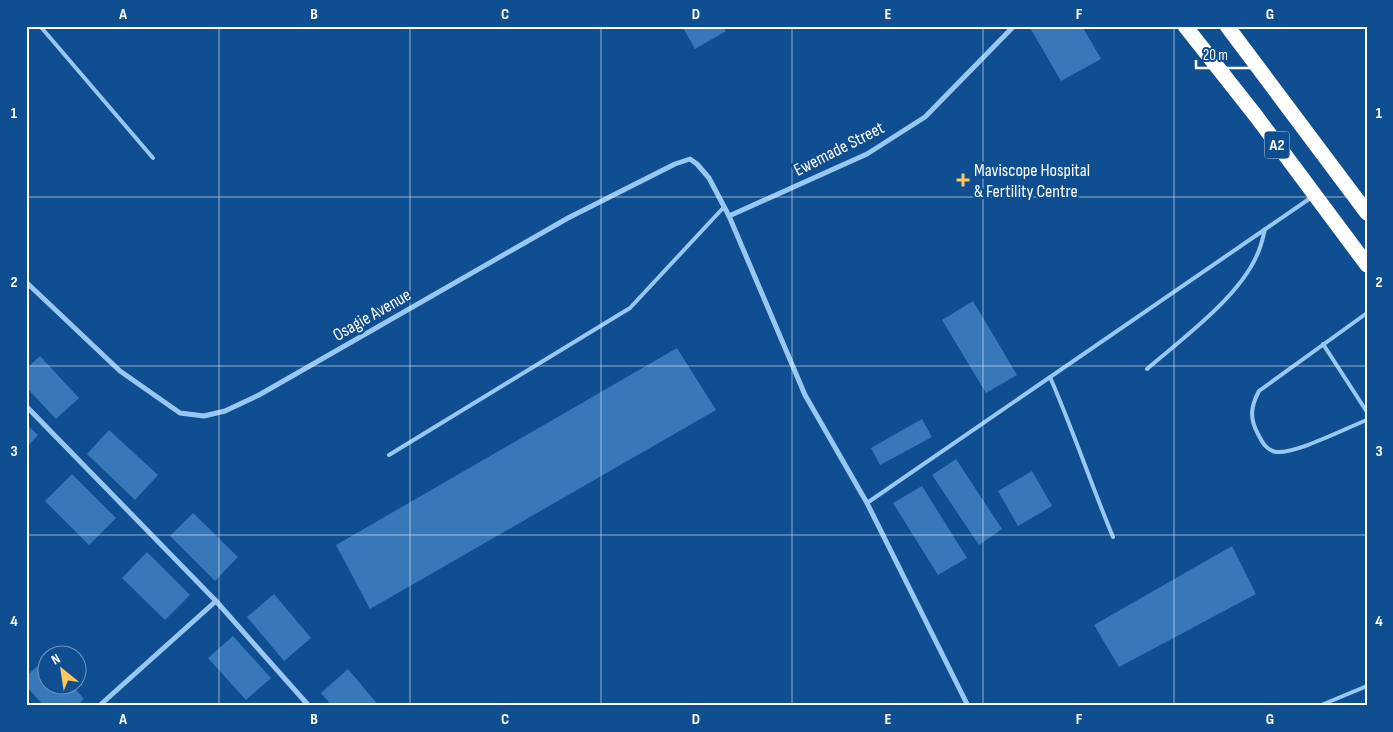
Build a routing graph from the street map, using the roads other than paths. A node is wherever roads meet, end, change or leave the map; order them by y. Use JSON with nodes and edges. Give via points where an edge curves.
{"nodes":[{"id":1,"x":40,"y":26,"type":"edge"},
{"id":2,"x":1014,"y":26,"type":"edge"},
{"id":3,"x":1185,"y":26,"type":"edge"},
{"id":4,"x":1227,"y":26,"type":"edge"},
{"id":5,"x":153,"y":158,"type":"dead end"},
{"id":6,"x":1315,"y":195,"type":"junction"},
{"id":7,"x":724,"y":207,"type":"junction"},
{"id":8,"x":1367,"y":213,"type":"edge"},
{"id":9,"x":728,"y":216,"type":"junction"},
{"id":10,"x":1265,"y":229,"type":"junction"},
{"id":11,"x":1367,"y":265,"type":"edge"},
{"id":12,"x":26,"y":282,"type":"edge"},
{"id":13,"x":1367,"y":313,"type":"edge"},
{"id":14,"x":1323,"y":344,"type":"junction"},
{"id":15,"x":1147,"y":369,"type":"dead end"},
{"id":16,"x":1050,"y":377,"type":"junction"},
{"id":17,"x":26,"y":406,"type":"edge"},
{"id":18,"x":1367,"y":412,"type":"edge"},
{"id":19,"x":1367,"y":420,"type":"edge"},
{"id":20,"x":389,"y":455,"type":"dead end"},
{"id":21,"x":867,"y":503,"type":"junction"},
{"id":22,"x":1113,"y":537,"type":"dead end"},
{"id":23,"x":216,"y":601,"type":"junction"},
{"id":24,"x":1367,"y":686,"type":"edge"},
{"id":25,"x":99,"y":706,"type":"edge"},
{"id":26,"x":309,"y":706,"type":"edge"},
{"id":27,"x":968,"y":706,"type":"edge"},
{"id":28,"x":1318,"y":706,"type":"edge"}],
"edges":[{"from":1,"to":5,"type":"lane"},
{"from":2,"to":9,"type":"street","name":"Ewemade Street","via":[[925,117],[867,154]]},
{"from":3,"to":6,"type":"highway","number":"A2"},
{"from":4,"to":8,"type":"highway","number":"A2"},
{"from":6,"to":10,"type":"lane"},
{"from":6,"to":11,"type":"highway","number":"A2"},
{"from":7,"to":9,"type":"street","name":"Osagie Avenue"},
{"from":7,"to":12,"type":"street","name":"Osagie Avenue","via":[[709,178],[697,164],[690,159],[675,164],[568,218],[259,395],[225,411],[204,416],[180,413],[120,371]]},
{"from":7,"to":20,"type":"lane","via":[[630,308]]},
{"from":9,"to":21,"type":"street","name":"Osagie Avenue","via":[[805,395]]},
{"from":10,"to":15,"type":"lane","via":[[1258,255],[1246,276],[1211,314]]},
{"from":10,"to":16,"type":"lane"},
{"from":13,"to":14,"type":"lane"},
{"from":14,"to":18,"type":"lane"},
{"from":14,"to":19,"type":"lane","via":[[1259,391],[1251,406],[1252,424],[1264,446],[1275,452],[1290,451]]},
{"from":16,"to":21,"type":"lane"},
{"from":16,"to":22,"type":"lane","via":[[1073,428],[1083,465]]},
{"from":17,"to":23,"type":"street"},
{"from":21,"to":27,"type":"street","name":"Osagie Avenue"},
{"from":23,"to":25,"type":"street"},
{"from":23,"to":26,"type":"street"},
{"from":24,"to":28,"type":"lane"}]}
